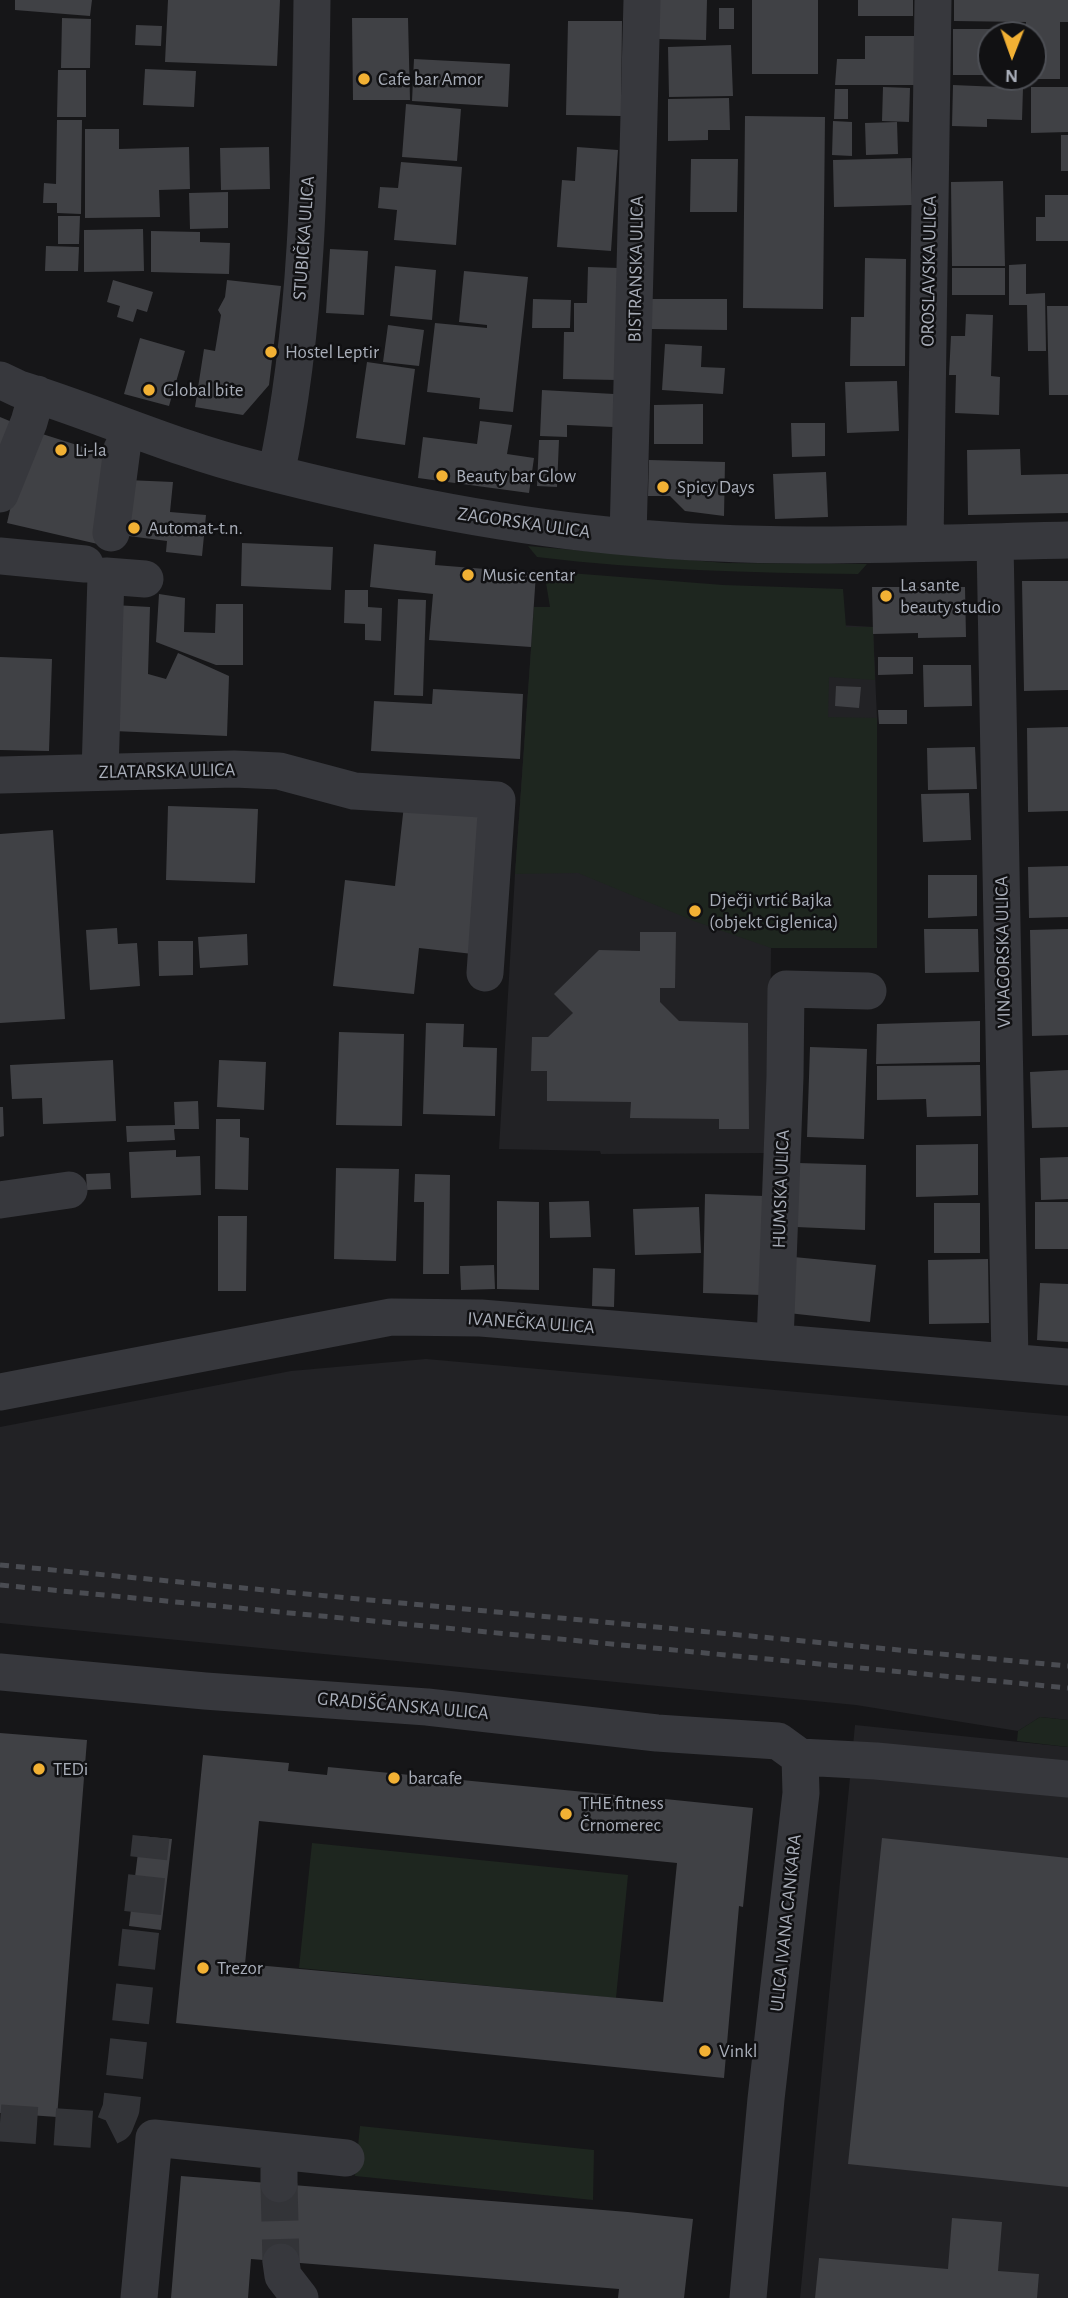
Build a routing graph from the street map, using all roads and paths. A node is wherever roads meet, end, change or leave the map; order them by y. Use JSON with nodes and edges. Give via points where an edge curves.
{"nodes":[{"id":1,"x":312,"y":0,"type":"edge"},
{"id":2,"x":642,"y":0,"type":"edge"},
{"id":3,"x":933,"y":0,"type":"edge"},
{"id":4,"x":0,"y":380,"type":"edge"},
{"id":5,"x":37,"y":394,"type":"junction"},
{"id":6,"x":122,"y":449,"type":"dead end"},
{"id":7,"x":276,"y":474,"type":"junction"},
{"id":8,"x":0,"y":494,"type":"edge"},
{"id":9,"x":111,"y":533,"type":"dead end"},
{"id":10,"x":628,"y":537,"type":"junction"},
{"id":11,"x":1068,"y":540,"type":"edge"},
{"id":12,"x":925,"y":542,"type":"junction"},
{"id":13,"x":995,"y":542,"type":"junction"},
{"id":14,"x":0,"y":556,"type":"edge"},
{"id":15,"x":85,"y":564,"type":"dead end"},
{"id":16,"x":145,"y":579,"type":"dead end"},
{"id":17,"x":100,"y":772,"type":"junction"},
{"id":18,"x":0,"y":775,"type":"edge"},
{"id":19,"x":485,"y":973,"type":"dead end"},
{"id":20,"x":868,"y":991,"type":"dead end"},
{"id":21,"x":69,"y":1190,"type":"dead end"},
{"id":22,"x":0,"y":1200,"type":"edge"},
{"id":23,"x":775,"y":1342,"type":"junction"},
{"id":24,"x":1010,"y":1362,"type":"junction"},
{"id":25,"x":1068,"y":1367,"type":"edge"},
{"id":26,"x":0,"y":1392,"type":"edge"},
{"id":27,"x":0,"y":1672,"type":"edge"},
{"id":28,"x":800,"y":1757,"type":"junction"},
{"id":29,"x":1068,"y":1779,"type":"edge"},
{"id":30,"x":346,"y":2158,"type":"dead end"},
{"id":31,"x":281,"y":2262,"type":"tunnel mouth"},
{"id":32,"x":139,"y":2298,"type":"edge"},
{"id":33,"x":300,"y":2298,"type":"edge"},
{"id":34,"x":748,"y":2298,"type":"edge"}],
"edges":[{"from":1,"to":7,"type":"street","name":"STUBIČKA ULICA","via":[[309,162],[299,309]]},
{"from":2,"to":10,"type":"street","name":"BISTRANSKA ULICA"},
{"from":3,"to":12,"type":"street","name":"OROSLAVSKA ULICA"},
{"from":4,"to":5,"type":"street","name":"ZAGORSKA ULICA"},
{"from":5,"to":7,"type":"street","name":"ZAGORSKA ULICA"},
{"from":5,"to":8,"type":"street"},
{"from":6,"to":9,"type":"street"},
{"from":7,"to":10,"type":"street","name":"ZAGORSKA ULICA","via":[[482,518]]},
{"from":10,"to":12,"type":"street","name":"ZAGORSKA ULICA","via":[[776,544]]},
{"from":11,"to":13,"type":"street","name":"ZAGORSKA ULICA"},
{"from":12,"to":13,"type":"street","name":"ZAGORSKA ULICA"},
{"from":13,"to":24,"type":"street","name":"VINAGORSKA ULICA"},
{"from":14,"to":15,"type":"street"},
{"from":16,"to":17,"type":"street","via":[[106,576]]},
{"from":17,"to":18,"type":"street","name":"ZLATARSKA ULICA"},
{"from":17,"to":19,"type":"street","name":"ZLATARSKA ULICA","via":[[279,771],[354,791],[497,800]]},
{"from":20,"to":23,"type":"street","name":"HUMSKA ULICA","via":[[786,989]]},
{"from":21,"to":22,"type":"street"},
{"from":23,"to":24,"type":"street","name":"IVANEČKA ULICA"},
{"from":23,"to":26,"type":"street","name":"IVANEČKA ULICA","via":[[481,1318],[391,1317]]},
{"from":24,"to":25,"type":"street","name":"IVANEČKA ULICA"},
{"from":27,"to":28,"type":"street","name":"GRADIŠĆANSKA ULICA","via":[[778,1741]]},
{"from":28,"to":29,"type":"street"},
{"from":28,"to":34,"type":"street","name":"ULICA IVANA CANKARA","via":[[801,1793]]},
{"from":30,"to":32,"type":"street","via":[[279,2168],[154,2138]]},
{"from":31,"to":33,"type":"street","via":[[282,2276]]}]}
